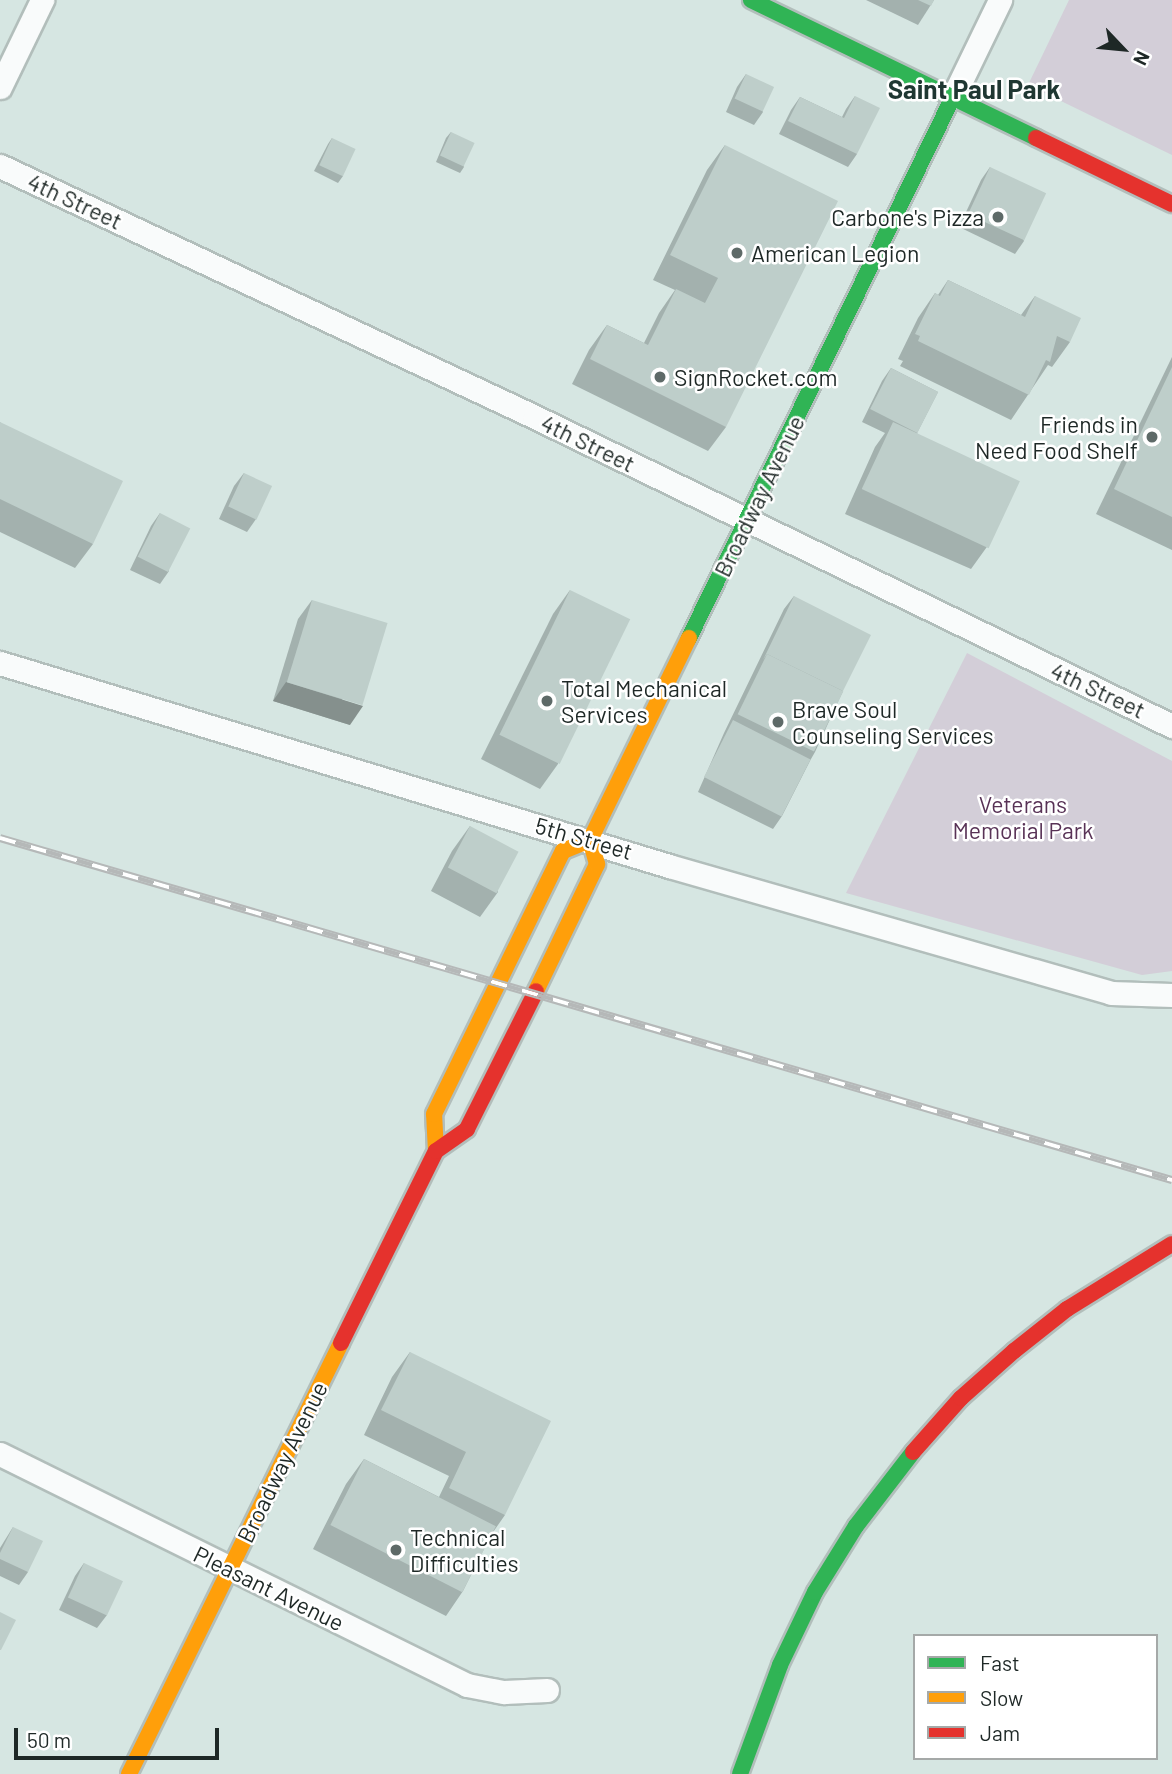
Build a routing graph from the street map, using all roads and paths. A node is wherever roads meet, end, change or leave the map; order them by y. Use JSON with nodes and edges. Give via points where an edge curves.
{"nodes":[{"id":1,"x":42,"y":0,"type":"edge"},
{"id":2,"x":751,"y":0,"type":"edge"},
{"id":3,"x":1000,"y":0,"type":"edge"},
{"id":4,"x":0,"y":87,"type":"edge"},
{"id":5,"x":953,"y":97,"type":"junction"},
{"id":6,"x":0,"y":166,"type":"edge"},
{"id":7,"x":1172,"y":204,"type":"edge"},
{"id":8,"x":747,"y":520,"type":"junction"},
{"id":9,"x":0,"y":663,"type":"edge"},
{"id":10,"x":1172,"y":726,"type":"edge"},
{"id":11,"x":590,"y":840,"type":"junction"},
{"id":12,"x":1172,"y":995,"type":"edge"},
{"id":13,"x":436,"y":1151,"type":"junction"},
{"id":14,"x":1172,"y":1244,"type":"edge"},
{"id":15,"x":0,"y":1454,"type":"edge"},
{"id":16,"x":229,"y":1569,"type":"junction"},
{"id":17,"x":547,"y":1690,"type":"dead end"},
{"id":18,"x":129,"y":1774,"type":"edge"},
{"id":19,"x":740,"y":1774,"type":"edge"}],
"edges":[{"from":1,"to":4,"type":"street"},
{"from":2,"to":5,"type":"street"},
{"from":3,"to":5,"type":"street","name":"Broadway Avenue"},
{"from":5,"to":7,"type":"street"},
{"from":5,"to":8,"type":"street","name":"Broadway Avenue"},
{"from":6,"to":8,"type":"street","name":"4th Street"},
{"from":8,"to":10,"type":"street","name":"4th Street"},
{"from":8,"to":11,"type":"street","name":"Broadway Avenue"},
{"from":9,"to":11,"type":"street","name":"5th Street"},
{"from":11,"to":12,"type":"street","name":"5th Street","via":[[1111,992]]},
{"from":11,"to":13,"type":"street","name":"Broadway Avenue","via":[[597,864],[534,994],[467,1129]]},
{"from":11,"to":13,"type":"street","name":"Broadway Avenue","via":[[563,851],[434,1114]]},
{"from":13,"to":16,"type":"street","name":"Broadway Avenue"},
{"from":14,"to":19,"type":"street","via":[[1067,1309],[983,1377],[910,1455],[827,1572],[780,1665]]},
{"from":15,"to":16,"type":"street","name":"Pleasant Avenue"},
{"from":16,"to":17,"type":"street","name":"Pleasant Avenue","via":[[467,1685],[504,1692]]},
{"from":16,"to":18,"type":"street","name":"Broadway Avenue"}]}
